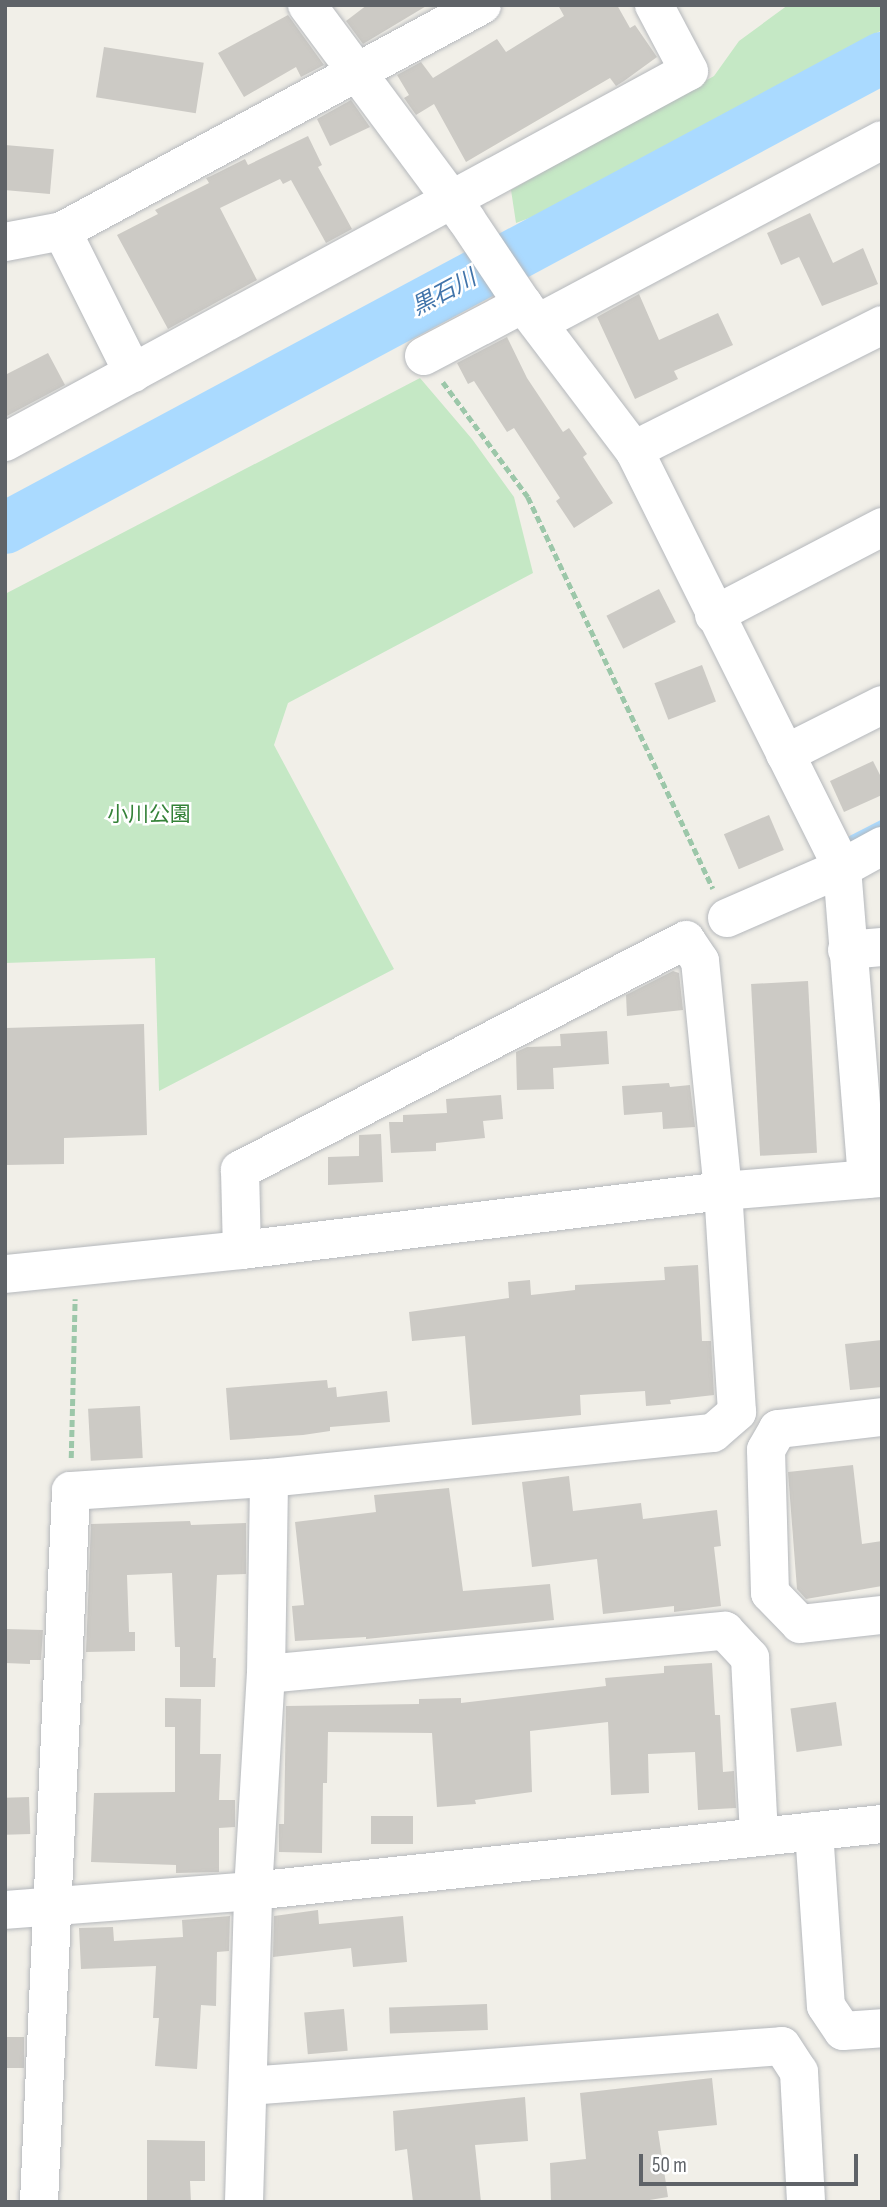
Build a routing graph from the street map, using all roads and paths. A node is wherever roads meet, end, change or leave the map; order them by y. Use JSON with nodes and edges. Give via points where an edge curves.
{"nodes":[{"id":1,"x":307,"y":5,"type":"edge"},
{"id":2,"x":482,"y":5,"type":"edge"},
{"id":3,"x":654,"y":5,"type":"edge"},
{"id":4,"x":360,"y":73,"type":"junction"},
{"id":5,"x":882,"y":140,"type":"edge"},
{"id":6,"x":460,"y":210,"type":"junction"},
{"id":7,"x":62,"y":232,"type":"junction"},
{"id":8,"x":5,"y":242,"type":"edge"},
{"id":9,"x":525,"y":305,"type":"junction"},
{"id":10,"x":882,"y":325,"type":"edge"},
{"id":11,"x":424,"y":356,"type":"joint"},
{"id":12,"x":133,"y":373,"type":"junction"},
{"id":13,"x":5,"y":442,"type":"edge"},
{"id":14,"x":634,"y":450,"type":"junction"},
{"id":15,"x":882,"y":527,"type":"edge"},
{"id":16,"x":714,"y":615,"type":"junction"},
{"id":17,"x":882,"y":705,"type":"edge"},
{"id":18,"x":785,"y":754,"type":"junction"},
{"id":19,"x":882,"y":846,"type":"edge"},
{"id":20,"x":842,"y":868,"type":"junction"},
{"id":21,"x":727,"y":918,"type":"joint"},
{"id":22,"x":864,"y":949,"type":"edge"},
{"id":23,"x":874,"y":1179,"type":"edge"},
{"id":24,"x":723,"y":1191,"type":"junction"},
{"id":25,"x":242,"y":1250,"type":"junction"},
{"id":26,"x":75,"y":1269,"type":"junction"},
{"id":27,"x":5,"y":1274,"type":"edge"},
{"id":28,"x":882,"y":1417,"type":"edge"},
{"id":29,"x":269,"y":1478,"type":"junction"},
{"id":30,"x":71,"y":1491,"type":"junction"},
{"id":31,"x":882,"y":1615,"type":"edge"},
{"id":32,"x":266,"y":1674,"type":"junction"},
{"id":33,"x":882,"y":1824,"type":"edge"},
{"id":34,"x":814,"y":1831,"type":"junction"},
{"id":35,"x":759,"y":1836,"type":"junction"},
{"id":36,"x":253,"y":1891,"type":"junction"},
{"id":37,"x":52,"y":1905,"type":"junction"},
{"id":38,"x":5,"y":1910,"type":"edge"},
{"id":39,"x":882,"y":2028,"type":"edge"},
{"id":40,"x":248,"y":2086,"type":"junction"},
{"id":41,"x":38,"y":2202,"type":"edge"},
{"id":42,"x":244,"y":2202,"type":"edge"},
{"id":43,"x":806,"y":2202,"type":"edge"}],
"edges":[{"from":1,"to":4,"type":"street"},
{"from":2,"to":4,"type":"street"},
{"from":3,"to":6,"type":"street","via":[[689,71]]},
{"from":4,"to":6,"type":"street"},
{"from":4,"to":7,"type":"street"},
{"from":5,"to":9,"type":"street"},
{"from":6,"to":9,"type":"street"},
{"from":6,"to":12,"type":"street"},
{"from":7,"to":8,"type":"street"},
{"from":7,"to":12,"type":"street"},
{"from":9,"to":11,"type":"street"},
{"from":9,"to":14,"type":"street"},
{"from":10,"to":14,"type":"street"},
{"from":11,"to":21,"type":"path","via":[[528,497]]},
{"from":12,"to":13,"type":"street"},
{"from":14,"to":16,"type":"street"},
{"from":15,"to":16,"type":"street"},
{"from":16,"to":18,"type":"street"},
{"from":17,"to":18,"type":"street"},
{"from":18,"to":20,"type":"street"},
{"from":19,"to":20,"type":"street"},
{"from":20,"to":21,"type":"street"},
{"from":20,"to":22,"type":"street"},
{"from":22,"to":23,"type":"street"},
{"from":23,"to":24,"type":"street"},
{"from":24,"to":25,"type":"street"},
{"from":24,"to":25,"type":"street","via":[[701,961],[686,940],[240,1170]]},
{"from":24,"to":29,"type":"street","via":[[737,1412],[713,1433]]},
{"from":25,"to":26,"type":"street"},
{"from":26,"to":27,"type":"street"},
{"from":26,"to":30,"type":"path"},
{"from":28,"to":31,"type":"street","via":[[778,1429],[766,1450],[770,1593],[800,1624]]},
{"from":29,"to":30,"type":"street"},
{"from":29,"to":32,"type":"street"},
{"from":30,"to":37,"type":"street"},
{"from":32,"to":35,"type":"street","via":[[725,1630],[750,1658]]},
{"from":32,"to":36,"type":"street"},
{"from":33,"to":34,"type":"street"},
{"from":34,"to":35,"type":"street"},
{"from":34,"to":39,"type":"street","via":[[826,2006],[843,2031]]},
{"from":35,"to":36,"type":"street"},
{"from":36,"to":37,"type":"street"},
{"from":36,"to":40,"type":"street"},
{"from":37,"to":38,"type":"street"},
{"from":37,"to":41,"type":"street"},
{"from":40,"to":42,"type":"street"},
{"from":40,"to":43,"type":"street","via":[[782,2046],[799,2072]]}]}
